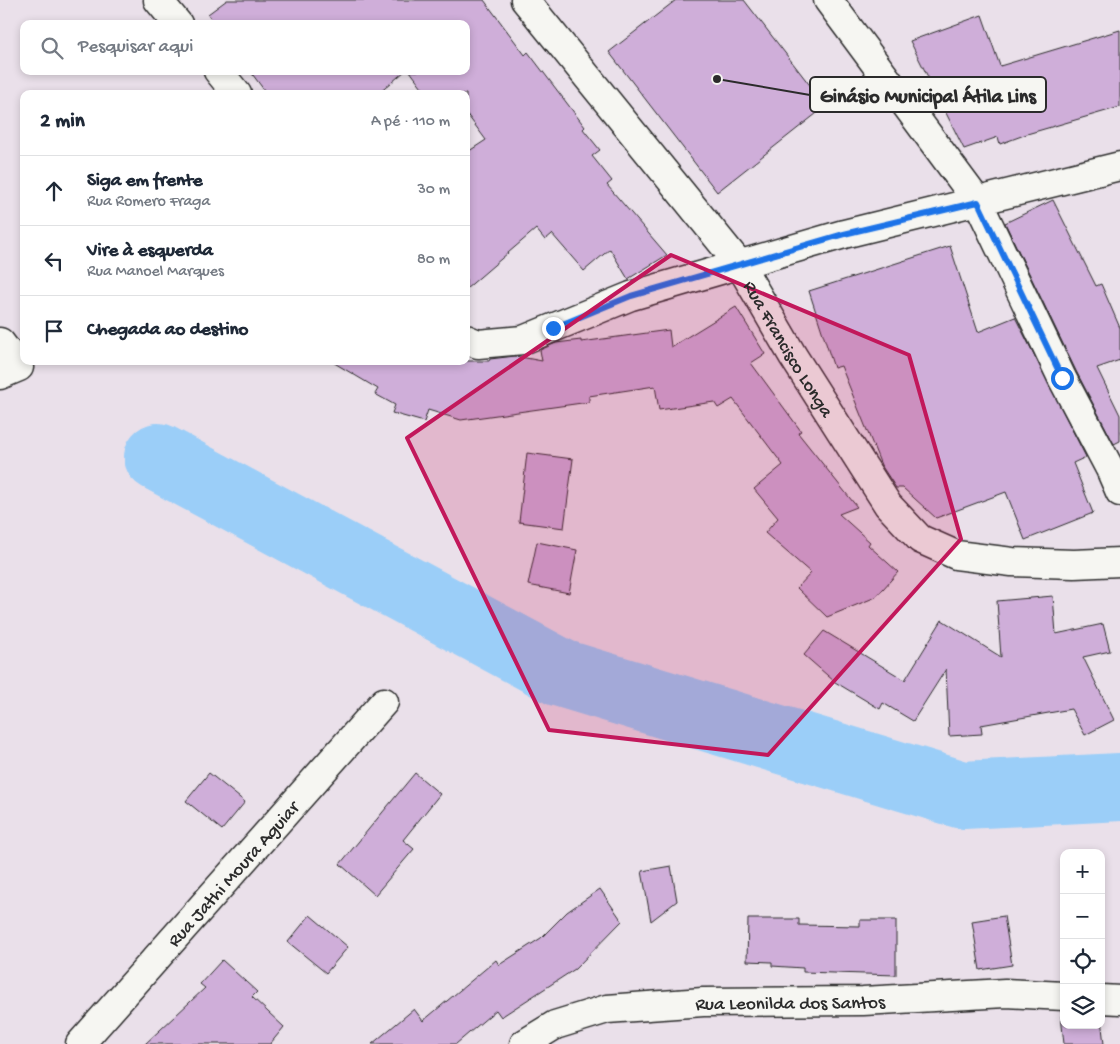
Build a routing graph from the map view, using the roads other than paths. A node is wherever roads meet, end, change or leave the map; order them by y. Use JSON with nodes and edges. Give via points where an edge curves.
{"nodes":[{"id":1,"x":525,"y":0,"type":"edge"},
{"id":2,"x":828,"y":0,"type":"edge"},
{"id":3,"x":221,"y":75,"type":"edge"},
{"id":4,"x":234,"y":90,"type":"edge"},
{"id":5,"x":1120,"y":166,"type":"edge"},
{"id":6,"x":978,"y":202,"type":"junction"},
{"id":7,"x":740,"y":265,"type":"junction"},
{"id":8,"x":472,"y":341,"type":"edge"},
{"id":9,"x":0,"y":342,"type":"edge"},
{"id":10,"x":0,"y":376,"type":"edge"},
{"id":11,"x":1120,"y":492,"type":"edge"},
{"id":12,"x":1120,"y":562,"type":"edge"},
{"id":13,"x":384,"y":702,"type":"dead end"},
{"id":14,"x":1060,"y":996,"type":"edge"},
{"id":15,"x":1105,"y":999,"type":"edge"},
{"id":16,"x":1120,"y":1000,"type":"edge"},
{"id":17,"x":80,"y":1044,"type":"edge"},
{"id":18,"x":524,"y":1044,"type":"edge"}],
"edges":[{"from":1,"to":7,"type":"street","name":"Rua Francisco Longa"},
{"from":2,"to":6,"type":"street"},
{"from":3,"to":4,"type":"street"},
{"from":5,"to":6,"type":"street"},
{"from":6,"to":7,"type":"street","via":[[844,234]]},
{"from":6,"to":11,"type":"street"},
{"from":7,"to":8,"type":"street","via":[[631,296],[523,340]]},
{"from":7,"to":12,"type":"street","name":"Rua Francisco Longa","via":[[793,356],[888,505],[920,539],[956,555],[1012,562]]},
{"from":9,"to":10,"type":"street","via":[[19,367]]},
{"from":13,"to":17,"type":"street","name":"Rua Jathi Moura Aguiar"},
{"from":14,"to":18,"type":"street","name":"Rua Leonilda dos Santos","via":[[1005,993],[864,1001],[703,1002],[607,1009],[555,1025]]},
{"from":15,"to":16,"type":"street"}]}
